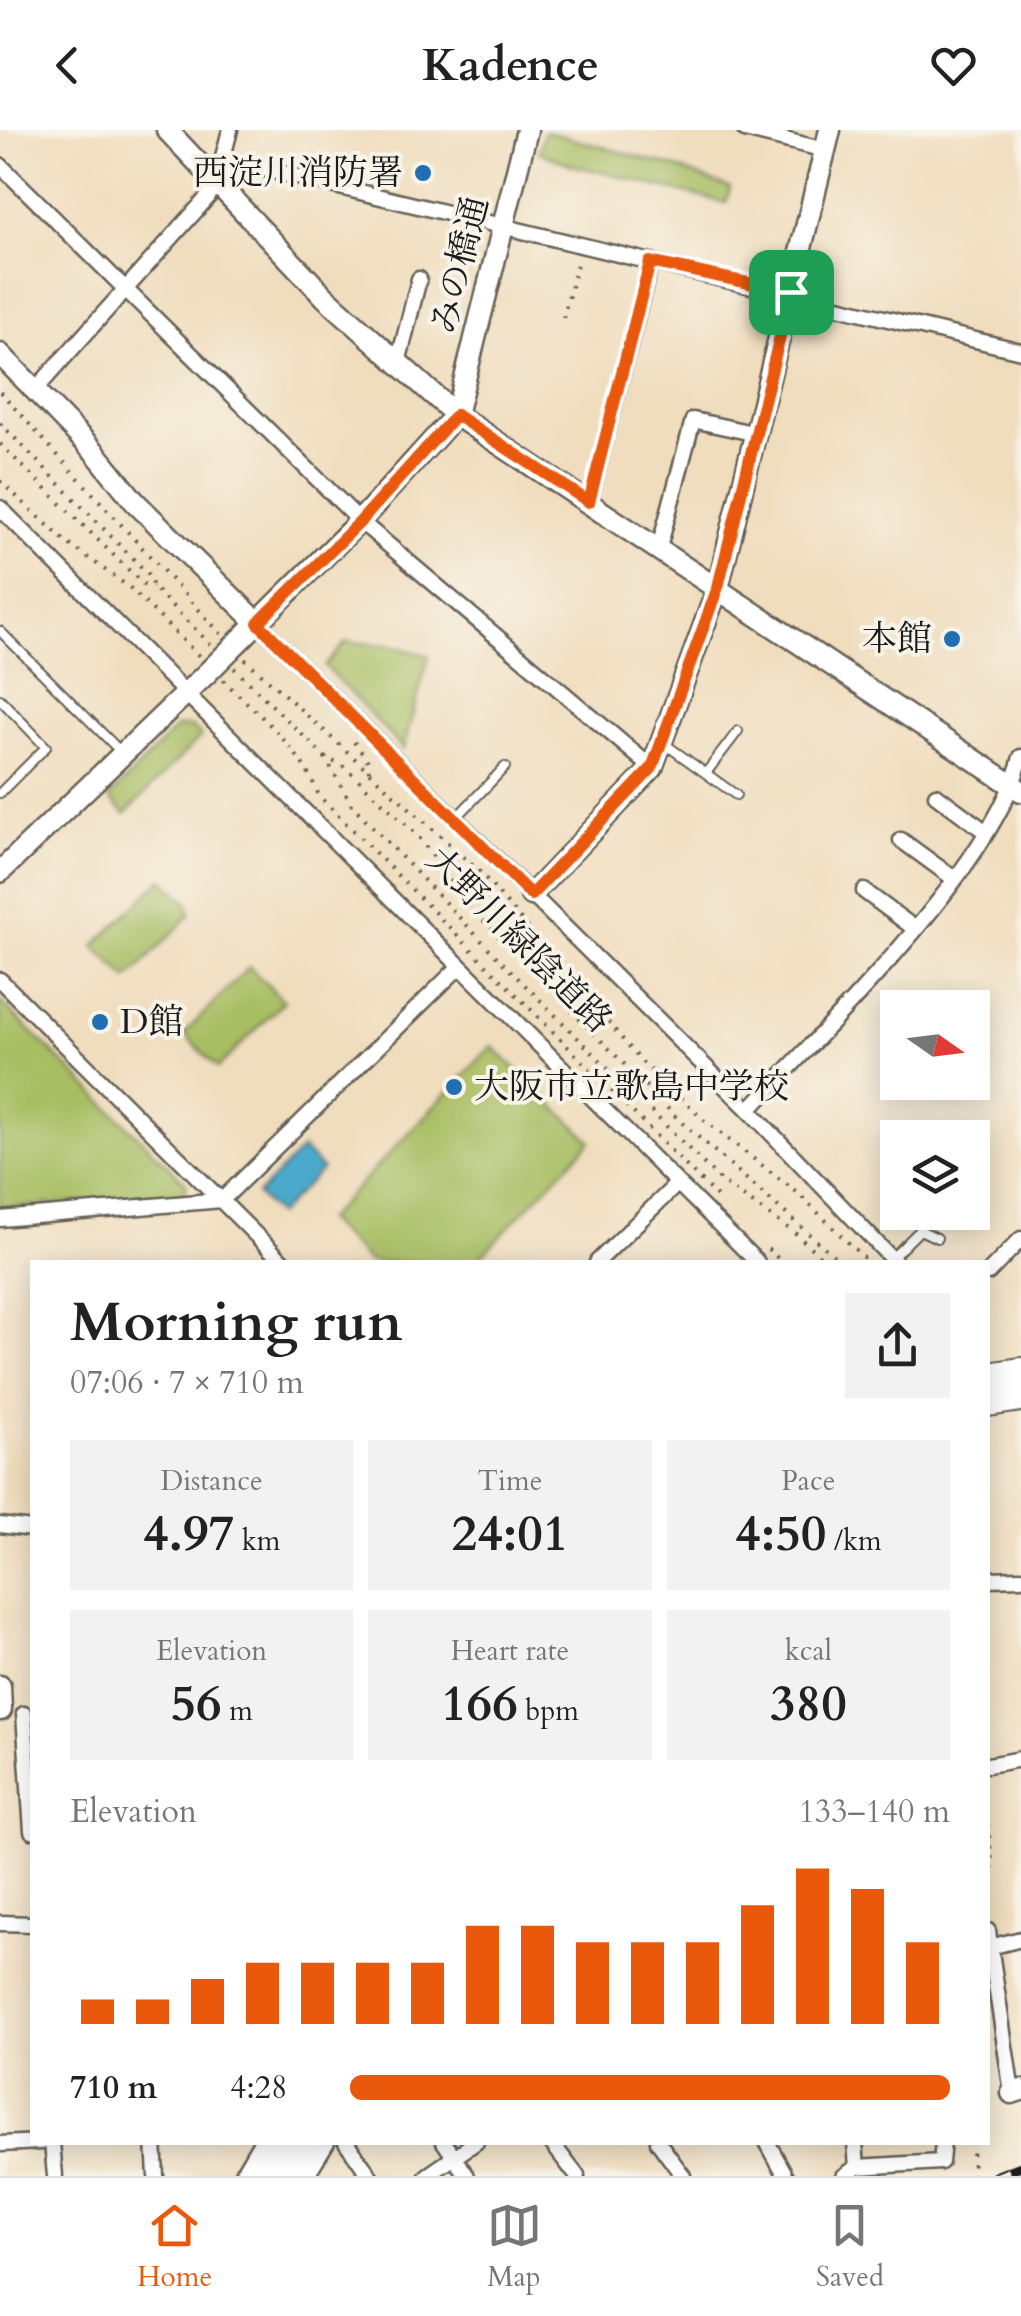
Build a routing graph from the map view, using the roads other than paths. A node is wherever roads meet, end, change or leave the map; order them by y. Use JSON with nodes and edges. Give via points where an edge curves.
{"nodes":[{"id":1,"x":168,"y":130,"type":"edge"},
{"id":2,"x":230,"y":130,"type":"edge"},
{"id":3,"x":527,"y":130,"type":"edge"},
{"id":4,"x":745,"y":130,"type":"edge"},
{"id":5,"x":827,"y":140,"type":"edge"},
{"id":6,"x":0,"y":165,"type":"edge"},
{"id":7,"x":217,"y":180,"type":"junction"},
{"id":8,"x":502,"y":229,"type":"junction"},
{"id":9,"x":650,"y":262,"type":"junction"},
{"id":10,"x":419,"y":279,"type":"dead end"},
{"id":11,"x":124,"y":286,"type":"junction"},
{"id":12,"x":791,"y":292,"type":"junction"},
{"id":13,"x":1021,"y":351,"type":"edge"},
{"id":14,"x":0,"y":354,"type":"edge"},
{"id":15,"x":398,"y":363,"type":"junction"},
{"id":16,"x":36,"y":389,"type":"junction"},
{"id":17,"x":456,"y":415,"type":"junction"},
{"id":18,"x":757,"y":434,"type":"junction"},
{"id":19,"x":589,"y":502,"type":"junction"},
{"id":20,"x":0,"y":508,"type":"edge"},
{"id":21,"x":360,"y":522,"type":"junction"},
{"id":22,"x":658,"y":548,"type":"junction"},
{"id":23,"x":718,"y":587,"type":"junction"},
{"id":24,"x":258,"y":623,"type":"junction"},
{"id":25,"x":0,"y":631,"type":"edge"},
{"id":26,"x":186,"y":694,"type":"junction"},
{"id":27,"x":0,"y":699,"type":"edge"},
{"id":28,"x":738,"y":731,"type":"dead end"},
{"id":29,"x":662,"y":741,"type":"junction"},
{"id":30,"x":122,"y":753,"type":"junction"},
{"id":31,"x":1021,"y":757,"type":"edge"},
{"id":32,"x":505,"y":767,"type":"dead end"},
{"id":33,"x":652,"y":768,"type":"junction"},
{"id":34,"x":706,"y":773,"type":"junction"},
{"id":35,"x":1017,"y":790,"type":"edge"},
{"id":36,"x":0,"y":793,"type":"edge"},
{"id":37,"x":736,"y":795,"type":"dead end"},
{"id":38,"x":936,"y":795,"type":"dead end"},
{"id":39,"x":454,"y":819,"type":"junction"},
{"id":40,"x":986,"y":832,"type":"junction"},
{"id":41,"x":901,"y":840,"type":"dead end"},
{"id":42,"x":0,"y":872,"type":"edge"},
{"id":43,"x":953,"y":878,"type":"junction"},
{"id":44,"x":864,"y":891,"type":"dead end"},
{"id":45,"x":531,"y":895,"type":"junction"},
{"id":46,"x":914,"y":928,"type":"junction"},
{"id":47,"x":459,"y":967,"type":"junction"},
{"id":48,"x":0,"y":980,"type":"edge"},
{"id":49,"x":749,"y":1110,"type":"junction"},
{"id":50,"x":676,"y":1184,"type":"junction"},
{"id":51,"x":222,"y":1200,"type":"junction"},
{"id":52,"x":0,"y":1219,"type":"edge"},
{"id":53,"x":937,"y":1238,"type":"dead end"},
{"id":54,"x":1021,"y":1239,"type":"edge"},
{"id":55,"x":281,"y":1260,"type":"edge"},
{"id":56,"x":599,"y":1260,"type":"edge"},
{"id":57,"x":755,"y":1260,"type":"edge"},
{"id":58,"x":893,"y":1260,"type":"edge"},
{"id":59,"x":990,"y":1272,"type":"edge"},
{"id":60,"x":1021,"y":1372,"type":"edge"},
{"id":61,"x":990,"y":1377,"type":"edge"},
{"id":62,"x":990,"y":1393,"type":"edge"},
{"id":63,"x":1021,"y":1394,"type":"edge"},
{"id":64,"x":990,"y":1402,"type":"edge"},
{"id":65,"x":0,"y":1525,"type":"edge"},
{"id":66,"x":30,"y":1529,"type":"edge"},
{"id":67,"x":1021,"y":1578,"type":"edge"},
{"id":68,"x":990,"y":1580,"type":"edge"},
{"id":69,"x":0,"y":1686,"type":"edge"},
{"id":70,"x":1,"y":1710,"type":"edge"},
{"id":71,"x":28,"y":1714,"type":"edge"},
{"id":72,"x":1021,"y":1759,"type":"edge"},
{"id":73,"x":990,"y":1765,"type":"edge"},
{"id":74,"x":30,"y":1772,"type":"edge"},
{"id":75,"x":0,"y":1923,"type":"edge"},
{"id":76,"x":30,"y":1924,"type":"edge"},
{"id":77,"x":1021,"y":1939,"type":"edge"},
{"id":78,"x":990,"y":1947,"type":"edge"},
{"id":79,"x":1017,"y":2092,"type":"edge"},
{"id":80,"x":30,"y":2143,"type":"edge"},
{"id":81,"x":0,"y":2144,"type":"edge"},
{"id":82,"x":52,"y":2145,"type":"edge"},
{"id":83,"x":154,"y":2145,"type":"edge"},
{"id":84,"x":262,"y":2145,"type":"edge"},
{"id":85,"x":279,"y":2145,"type":"edge"},
{"id":86,"x":306,"y":2145,"type":"edge"},
{"id":87,"x":325,"y":2145,"type":"edge"},
{"id":88,"x":348,"y":2145,"type":"edge"},
{"id":89,"x":446,"y":2145,"type":"edge"},
{"id":90,"x":472,"y":2145,"type":"edge"},
{"id":91,"x":553,"y":2145,"type":"edge"},
{"id":92,"x":660,"y":2145,"type":"edge"},
{"id":93,"x":770,"y":2145,"type":"edge"},
{"id":94,"x":855,"y":2145,"type":"edge"},
{"id":95,"x":942,"y":2145,"type":"edge"},
{"id":96,"x":454,"y":2158,"type":"junction"},
{"id":97,"x":851,"y":2171,"type":"edge"},
{"id":98,"x":55,"y":2176,"type":"edge"},
{"id":99,"x":156,"y":2176,"type":"edge"},
{"id":100,"x":244,"y":2176,"type":"edge"},
{"id":101,"x":261,"y":2176,"type":"edge"},
{"id":102,"x":288,"y":2176,"type":"edge"},
{"id":103,"x":306,"y":2176,"type":"edge"},
{"id":104,"x":370,"y":2176,"type":"edge"},
{"id":105,"x":427,"y":2176,"type":"edge"},
{"id":106,"x":467,"y":2176,"type":"edge"},
{"id":107,"x":577,"y":2176,"type":"edge"},
{"id":108,"x":683,"y":2176,"type":"edge"},
{"id":109,"x":786,"y":2176,"type":"edge"}],
"edges":[{"from":1,"to":7,"type":"street"},
{"from":2,"to":7,"type":"street"},
{"from":3,"to":8,"type":"street","name":"みの橋通"},
{"from":4,"to":5,"type":"street"},
{"from":5,"to":12,"type":"street"},
{"from":6,"to":11,"type":"street"},
{"from":7,"to":8,"type":"street","via":[[248,165]]},
{"from":7,"to":11,"type":"street"},
{"from":7,"to":15,"type":"street","via":[[325,297]]},
{"from":8,"to":9,"type":"street"},
{"from":8,"to":17,"type":"street","name":"みの橋通"},
{"from":9,"to":12,"type":"street"},
{"from":9,"to":19,"type":"street"},
{"from":10,"to":15,"type":"street"},
{"from":11,"to":16,"type":"street"},
{"from":11,"to":21,"type":"street"},
{"from":12,"to":13,"type":"street"},
{"from":12,"to":18,"type":"street"},
{"from":14,"to":16,"type":"street"},
{"from":15,"to":17,"type":"street"},
{"from":16,"to":24,"type":"street","via":[[135,502]]},
{"from":17,"to":19,"type":"street"},
{"from":17,"to":21,"type":"street"},
{"from":18,"to":22,"type":"street","via":[[693,420]]},
{"from":18,"to":23,"type":"street"},
{"from":19,"to":22,"type":"street"},
{"from":20,"to":26,"type":"street"},
{"from":21,"to":24,"type":"street"},
{"from":21,"to":33,"type":"street"},
{"from":22,"to":23,"type":"street"},
{"from":23,"to":29,"type":"street"},
{"from":23,"to":35,"type":"street"},
{"from":24,"to":26,"type":"street","bridge":true},
{"from":24,"to":39,"type":"street"},
{"from":25,"to":30,"type":"lane"},
{"from":26,"to":30,"type":"street"},
{"from":26,"to":47,"type":"street"},
{"from":27,"to":36,"type":"lane","via":[[46,747]]},
{"from":28,"to":34,"type":"lane"},
{"from":29,"to":33,"type":"street"},
{"from":29,"to":34,"type":"lane"},
{"from":30,"to":42,"type":"street"},
{"from":31,"to":35,"type":"street"},
{"from":32,"to":39,"type":"lane"},
{"from":33,"to":45,"type":"street"},
{"from":34,"to":37,"type":"lane"},
{"from":35,"to":40,"type":"street"},
{"from":38,"to":40,"type":"street"},
{"from":39,"to":45,"type":"street"},
{"from":40,"to":43,"type":"street"},
{"from":41,"to":43,"type":"street"},
{"from":43,"to":46,"type":"street"},
{"from":44,"to":46,"type":"street"},
{"from":45,"to":49,"type":"street"},
{"from":46,"to":49,"type":"street"},
{"from":47,"to":50,"type":"street"},
{"from":47,"to":51,"type":"street"},
{"from":48,"to":51,"type":"street"},
{"from":49,"to":58,"type":"street"},
{"from":50,"to":56,"type":"street"},
{"from":50,"to":57,"type":"street"},
{"from":51,"to":52,"type":"street"},
{"from":51,"to":55,"type":"street"},
{"from":53,"to":58,"type":"lane","via":[[920,1230]]},
{"from":54,"to":59,"type":"street"},
{"from":60,"to":61,"type":"highway"},
{"from":62,"to":63,"type":"street"},
{"from":63,"to":64,"type":"highway"},
{"from":65,"to":66,"type":"street"},
{"from":67,"to":68,"type":"street"},
{"from":69,"to":70,"type":"street"},
{"from":70,"to":71,"type":"street"},
{"from":71,"to":74,"type":"street"},
{"from":72,"to":73,"type":"street"},
{"from":75,"to":76,"type":"street"},
{"from":77,"to":78,"type":"street"},
{"from":78,"to":79,"type":"street"},
{"from":80,"to":81,"type":"street"},
{"from":82,"to":98,"type":"street"},
{"from":83,"to":99,"type":"street"},
{"from":84,"to":100,"type":"street"},
{"from":85,"to":101,"type":"highway"},
{"from":86,"to":102,"type":"highway"},
{"from":87,"to":103,"type":"street"},
{"from":88,"to":104,"type":"street"},
{"from":89,"to":96,"type":"street"},
{"from":90,"to":96,"type":"street"},
{"from":91,"to":107,"type":"street"},
{"from":92,"to":108,"type":"street"},
{"from":93,"to":109,"type":"street"},
{"from":94,"to":97,"type":"street"},
{"from":95,"to":97,"type":"street","via":[[941,2162]]},
{"from":96,"to":105,"type":"street"},
{"from":96,"to":106,"type":"street"}]}
